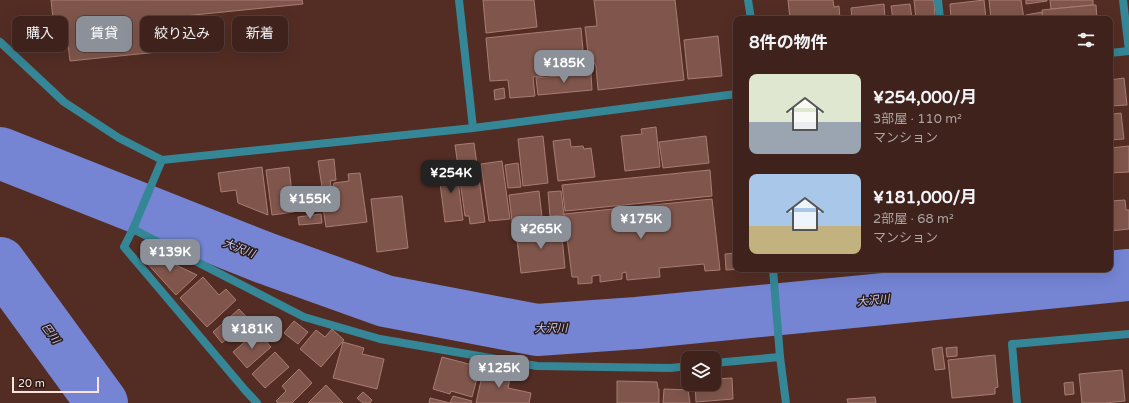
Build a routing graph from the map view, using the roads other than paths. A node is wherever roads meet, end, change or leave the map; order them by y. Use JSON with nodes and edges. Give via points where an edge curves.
{"nodes":[{"id":1,"x":459,"y":0,"type":"edge"},
{"id":2,"x":748,"y":0,"type":"edge"},
{"id":3,"x":938,"y":0,"type":"edge"},
{"id":4,"x":1123,"y":0,"type":"edge"},
{"id":5,"x":751,"y":16,"type":"edge"},
{"id":6,"x":940,"y":16,"type":"edge"},
{"id":7,"x":0,"y":42,"type":"edge"},
{"id":8,"x":1129,"y":51,"type":"edge"},
{"id":9,"x":1113,"y":53,"type":"edge"},
{"id":10,"x":733,"y":94,"type":"edge"},
{"id":11,"x":473,"y":128,"type":"junction"},
{"id":12,"x":162,"y":160,"type":"junction"},
{"id":13,"x":133,"y":229,"type":"junction"},
{"id":14,"x":773,"y":272,"type":"edge"},
{"id":15,"x":1129,"y":334,"type":"edge"},
{"id":16,"x":780,"y":357,"type":"junction"},
{"id":17,"x":721,"y":362,"type":"edge"},
{"id":18,"x":681,"y":367,"type":"edge"},
{"id":19,"x":257,"y":403,"type":"edge"},
{"id":20,"x":786,"y":403,"type":"edge"},
{"id":21,"x":1017,"y":403,"type":"edge"}],
"edges":[{"from":1,"to":11,"type":"street"},
{"from":2,"to":5,"type":"street"},
{"from":3,"to":6,"type":"street"},
{"from":4,"to":8,"type":"street"},
{"from":7,"to":12,"type":"street","via":[[64,102],[119,138]]},
{"from":8,"to":9,"type":"street"},
{"from":10,"to":11,"type":"street"},
{"from":11,"to":12,"type":"street"},
{"from":12,"to":13,"type":"street"},
{"from":13,"to":18,"type":"street","via":[[304,317],[380,339],[537,366]]},
{"from":13,"to":19,"type":"street","via":[[124,247]]},
{"from":14,"to":16,"type":"street"},
{"from":15,"to":21,"type":"street","via":[[1012,344]]},
{"from":16,"to":17,"type":"street"},
{"from":16,"to":20,"type":"street"}]}
